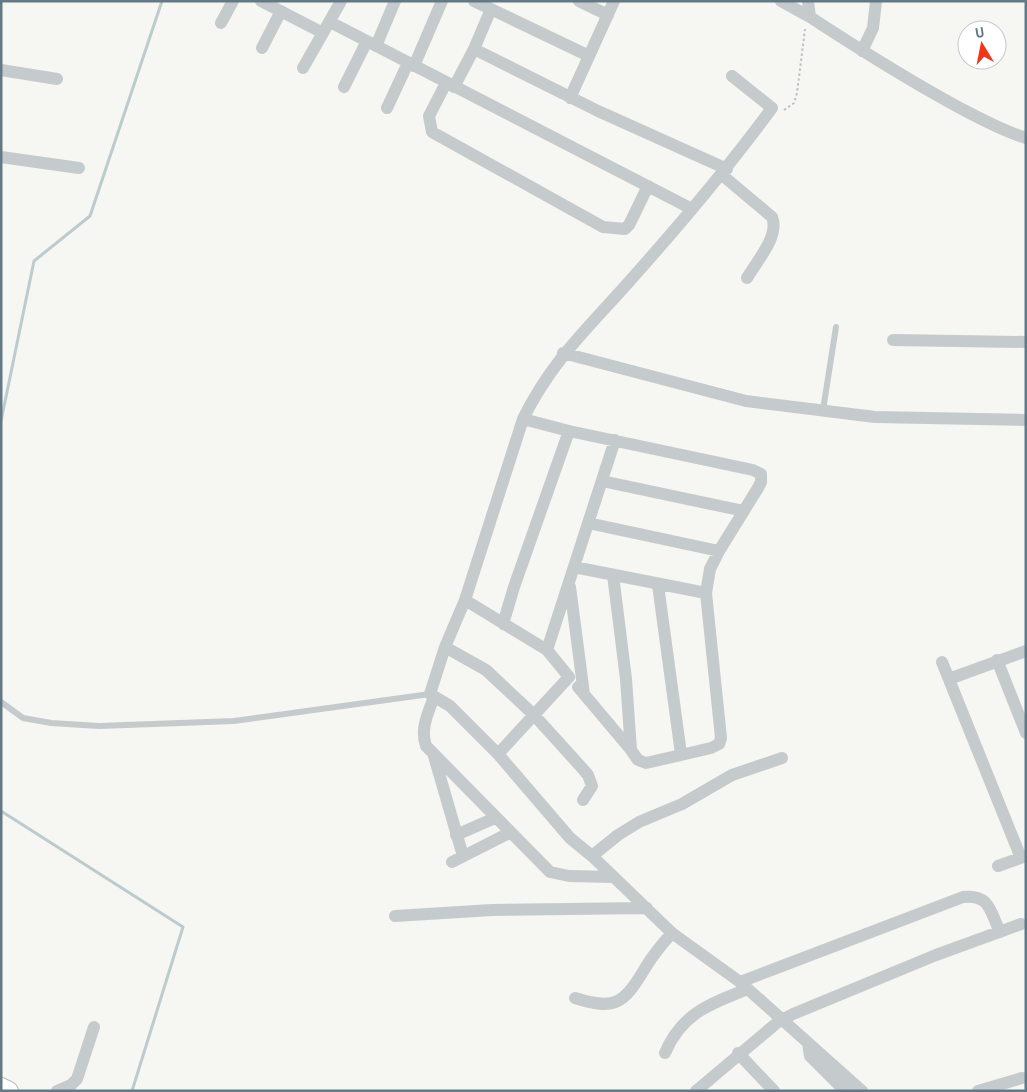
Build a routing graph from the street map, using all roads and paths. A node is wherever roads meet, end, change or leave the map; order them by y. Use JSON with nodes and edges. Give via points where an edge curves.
{"nodes":[{"id":1,"x":233,"y":1,"type":"edge"},
{"id":2,"x":261,"y":1,"type":"edge"},
{"id":3,"x":341,"y":1,"type":"edge"},
{"id":4,"x":395,"y":1,"type":"edge"},
{"id":5,"x":442,"y":1,"type":"edge"},
{"id":6,"x":474,"y":1,"type":"edge"},
{"id":7,"x":579,"y":1,"type":"edge"},
{"id":8,"x":614,"y":1,"type":"edge"},
{"id":9,"x":781,"y":1,"type":"edge"},
{"id":10,"x":808,"y":1,"type":"edge"},
{"id":11,"x":876,"y":1,"type":"edge"},
{"id":12,"x":491,"y":9,"type":"junction"},
{"id":13,"x":281,"y":11,"type":"junction"},
{"id":14,"x":608,"y":15,"type":"junction"},
{"id":15,"x":810,"y":17,"type":"junction"},
{"id":16,"x":221,"y":23,"type":"dead end"},
{"id":17,"x":327,"y":27,"type":"junction"},
{"id":18,"x":371,"y":43,"type":"junction"},
{"id":19,"x":262,"y":48,"type":"dead end"},
{"id":20,"x":474,"y":50,"type":"junction"},
{"id":21,"x":862,"y":51,"type":"junction"},
{"id":22,"x":589,"y":56,"type":"junction"},
{"id":23,"x":411,"y":65,"type":"junction"},
{"id":24,"x":303,"y":68,"type":"dead end"},
{"id":25,"x":1,"y":70,"type":"edge"},
{"id":26,"x":732,"y":76,"type":"dead end"},
{"id":27,"x":57,"y":79,"type":"dead end"},
{"id":28,"x":450,"y":85,"type":"junction"},
{"id":29,"x":344,"y":87,"type":"dead end"},
{"id":30,"x":570,"y":98,"type":"junction"},
{"id":31,"x":386,"y":108,"type":"dead end"},
{"id":32,"x":772,"y":108,"type":"junction"},
{"id":33,"x":1026,"y":138,"type":"edge"},
{"id":34,"x":1,"y":157,"type":"edge"},
{"id":35,"x":79,"y":168,"type":"dead end"},
{"id":36,"x":724,"y":172,"type":"junction"},
{"id":37,"x":648,"y":186,"type":"junction"},
{"id":38,"x":692,"y":209,"type":"junction"},
{"id":39,"x":747,"y":278,"type":"dead end"},
{"id":40,"x":836,"y":327,"type":"dead end"},
{"id":41,"x":893,"y":340,"type":"dead end"},
{"id":42,"x":1026,"y":342,"type":"edge"},
{"id":43,"x":563,"y":353,"type":"junction"},
{"id":44,"x":823,"y":410,"type":"junction"},
{"id":45,"x":523,"y":418,"type":"junction"},
{"id":46,"x":1026,"y":420,"type":"edge"},
{"id":47,"x":569,"y":431,"type":"junction"},
{"id":48,"x":615,"y":440,"type":"junction"},
{"id":49,"x":602,"y":481,"type":"junction"},
{"id":50,"x":744,"y":511,"type":"junction"},
{"id":51,"x":588,"y":523,"type":"junction"},
{"id":52,"x":719,"y":551,"type":"junction"},
{"id":53,"x":574,"y":566,"type":"junction"},
{"id":54,"x":613,"y":575,"type":"junction"},
{"id":55,"x":569,"y":582,"type":"junction"},
{"id":56,"x":658,"y":585,"type":"junction"},
{"id":57,"x":706,"y":593,"type":"junction"},
{"id":58,"x":465,"y":600,"type":"junction"},
{"id":59,"x":503,"y":624,"type":"junction"},
{"id":60,"x":445,"y":647,"type":"junction"},
{"id":61,"x":547,"y":650,"type":"junction"},
{"id":62,"x":1026,"y":650,"type":"edge"},
{"id":63,"x":997,"y":660,"type":"junction"},
{"id":64,"x":942,"y":662,"type":"dead end"},
{"id":65,"x":568,"y":677,"type":"junction"},
{"id":66,"x":949,"y":679,"type":"junction"},
{"id":67,"x":584,"y":694,"type":"junction"},
{"id":68,"x":432,"y":696,"type":"junction"},
{"id":69,"x":1,"y":702,"type":"edge"},
{"id":70,"x":534,"y":715,"type":"junction"},
{"id":71,"x":1026,"y":733,"type":"edge"},
{"id":72,"x":631,"y":750,"type":"junction"},
{"id":73,"x":434,"y":753,"type":"junction"},
{"id":74,"x":498,"y":754,"type":"junction"},
{"id":75,"x":681,"y":754,"type":"junction"},
{"id":76,"x":782,"y":758,"type":"dead end"},
{"id":77,"x":583,"y":800,"type":"dead end"},
{"id":78,"x":495,"y":818,"type":"junction"},
{"id":79,"x":509,"y":833,"type":"junction"},
{"id":80,"x":456,"y":835,"type":"junction"},
{"id":81,"x":592,"y":856,"type":"junction"},
{"id":82,"x":1023,"y":857,"type":"edge"},
{"id":83,"x":998,"y":866,"type":"dead end"},
{"id":84,"x":614,"y":877,"type":"junction"},
{"id":85,"x":646,"y":908,"type":"junction"},
{"id":86,"x":395,"y":916,"type":"dead end"},
{"id":87,"x":1021,"y":924,"type":"dead end"},
{"id":88,"x":1000,"y":932,"type":"junction"},
{"id":89,"x":672,"y":933,"type":"junction"},
{"id":90,"x":744,"y":985,"type":"junction"},
{"id":91,"x":575,"y":998,"type":"dead end"},
{"id":92,"x":784,"y":1019,"type":"junction"},
{"id":93,"x":94,"y":1027,"type":"dead end"},
{"id":94,"x":808,"y":1043,"type":"junction"},
{"id":95,"x":665,"y":1053,"type":"dead end"},
{"id":96,"x":738,"y":1053,"type":"junction"},
{"id":97,"x":1022,"y":1078,"type":"dead end"},
{"id":98,"x":1,"y":1087,"type":"edge"},
{"id":99,"x":9,"y":1091,"type":"edge"},
{"id":100,"x":57,"y":1091,"type":"edge"},
{"id":101,"x":696,"y":1091,"type":"edge"},
{"id":102,"x":774,"y":1091,"type":"edge"},
{"id":103,"x":845,"y":1091,"type":"edge"},
{"id":104,"x":862,"y":1091,"type":"edge"},
{"id":105,"x":978,"y":1091,"type":"edge"}],
"edges":[{"from":1,"to":16,"type":"street"},
{"from":2,"to":13,"type":"street"},
{"from":3,"to":17,"type":"street"},
{"from":4,"to":18,"type":"street"},
{"from":5,"to":23,"type":"street"},
{"from":6,"to":12,"type":"street"},
{"from":7,"to":14,"type":"street"},
{"from":8,"to":14,"type":"street"},
{"from":9,"to":15,"type":"street"},
{"from":10,"to":15,"type":"street"},
{"from":11,"to":21,"type":"street","via":[[874,24]]},
{"from":12,"to":20,"type":"street"},
{"from":12,"to":22,"type":"street"},
{"from":13,"to":17,"type":"street"},
{"from":13,"to":19,"type":"street"},
{"from":14,"to":22,"type":"street"},
{"from":15,"to":21,"type":"street"},
{"from":15,"to":32,"type":"path","via":[[803,36],[794,103],[788,109]]},
{"from":17,"to":18,"type":"street"},
{"from":17,"to":24,"type":"street"},
{"from":18,"to":23,"type":"street"},
{"from":18,"to":29,"type":"street"},
{"from":20,"to":28,"type":"street"},
{"from":20,"to":30,"type":"street"},
{"from":21,"to":33,"type":"street","via":[[915,84]]},
{"from":22,"to":30,"type":"street"},
{"from":23,"to":28,"type":"street"},
{"from":23,"to":31,"type":"street"},
{"from":25,"to":27,"type":"street"},
{"from":26,"to":32,"type":"street"},
{"from":28,"to":37,"type":"street"},
{"from":28,"to":37,"type":"street","via":[[429,116],[432,132],[603,227],[625,229]]},
{"from":30,"to":36,"type":"street"},
{"from":32,"to":36,"type":"street"},
{"from":34,"to":35,"type":"street"},
{"from":36,"to":38,"type":"street"},
{"from":36,"to":39,"type":"street","via":[[772,217],[775,224],[773,234]]},
{"from":37,"to":38,"type":"street"},
{"from":38,"to":43,"type":"street"},
{"from":40,"to":44,"type":"lane"},
{"from":41,"to":42,"type":"street"},
{"from":43,"to":44,"type":"street","via":[[746,401]]},
{"from":43,"to":45,"type":"street","via":[[537,390]]},
{"from":44,"to":46,"type":"street","via":[[875,417]]},
{"from":45,"to":47,"type":"street"},
{"from":45,"to":58,"type":"street"},
{"from":47,"to":48,"type":"street"},
{"from":47,"to":59,"type":"street"},
{"from":48,"to":49,"type":"street"},
{"from":48,"to":50,"type":"street","via":[[761,474],[762,482]]},
{"from":49,"to":50,"type":"street"},
{"from":49,"to":51,"type":"street"},
{"from":50,"to":52,"type":"street"},
{"from":51,"to":52,"type":"street"},
{"from":51,"to":53,"type":"street"},
{"from":52,"to":57,"type":"street","via":[[710,569]]},
{"from":53,"to":54,"type":"street"},
{"from":53,"to":55,"type":"street"},
{"from":54,"to":56,"type":"street"},
{"from":54,"to":72,"type":"street"},
{"from":55,"to":61,"type":"street"},
{"from":55,"to":67,"type":"street"},
{"from":56,"to":57,"type":"street"},
{"from":56,"to":75,"type":"street"},
{"from":57,"to":75,"type":"street","via":[[721,738],[719,744],[711,748]]},
{"from":58,"to":59,"type":"street"},
{"from":58,"to":60,"type":"street"},
{"from":59,"to":61,"type":"street"},
{"from":60,"to":68,"type":"street"},
{"from":60,"to":70,"type":"street","via":[[486,670]]},
{"from":61,"to":65,"type":"street"},
{"from":62,"to":63,"type":"street"},
{"from":63,"to":66,"type":"street"},
{"from":63,"to":71,"type":"street"},
{"from":64,"to":66,"type":"street"},
{"from":65,"to":67,"type":"street"},
{"from":65,"to":70,"type":"street"},
{"from":66,"to":82,"type":"street"},
{"from":67,"to":72,"type":"street"},
{"from":68,"to":69,"type":"lane","via":[[234,721],[99,726],[23,718]]},
{"from":68,"to":73,"type":"street","via":[[423,738]]},
{"from":68,"to":74,"type":"street","via":[[450,706]]},
{"from":70,"to":74,"type":"street"},
{"from":70,"to":77,"type":"street","via":[[588,775],[592,789]]},
{"from":72,"to":75,"type":"street","via":[[638,760],[646,763]]},
{"from":73,"to":78,"type":"street"},
{"from":73,"to":80,"type":"street"},
{"from":74,"to":81,"type":"street","via":[[570,838]]},
{"from":76,"to":81,"type":"street","via":[[732,775],[682,804],[639,822]]},
{"from":78,"to":79,"type":"street"},
{"from":78,"to":80,"type":"street"},
{"from":79,"to":80,"type":"street","via":[[458,859]]},
{"from":79,"to":84,"type":"street","via":[[550,872],[569,876]]},
{"from":81,"to":84,"type":"street"},
{"from":82,"to":83,"type":"street"},
{"from":84,"to":85,"type":"street"},
{"from":85,"to":86,"type":"street","via":[[492,910]]},
{"from":85,"to":89,"type":"street"},
{"from":87,"to":88,"type":"street"},
{"from":88,"to":90,"type":"street","via":[[985,901],[979,896],[963,897]]},
{"from":88,"to":92,"type":"street","via":[[871,981]]},
{"from":89,"to":90,"type":"street"},
{"from":89,"to":91,"type":"street","via":[[644,968],[634,988],[622,999],[609,1004],[593,1004]]},
{"from":90,"to":92,"type":"street"},
{"from":90,"to":95,"type":"street","via":[[693,1015],[673,1034]]},
{"from":92,"to":94,"type":"street"},
{"from":92,"to":96,"type":"street"},
{"from":93,"to":100,"type":"street","via":[[77,1079]]},
{"from":94,"to":103,"type":"street","via":[[810,1056]]},
{"from":94,"to":104,"type":"street"},
{"from":96,"to":101,"type":"street"},
{"from":96,"to":102,"type":"street"},
{"from":97,"to":105,"type":"street"},
{"from":98,"to":99,"type":"main road"}]}
